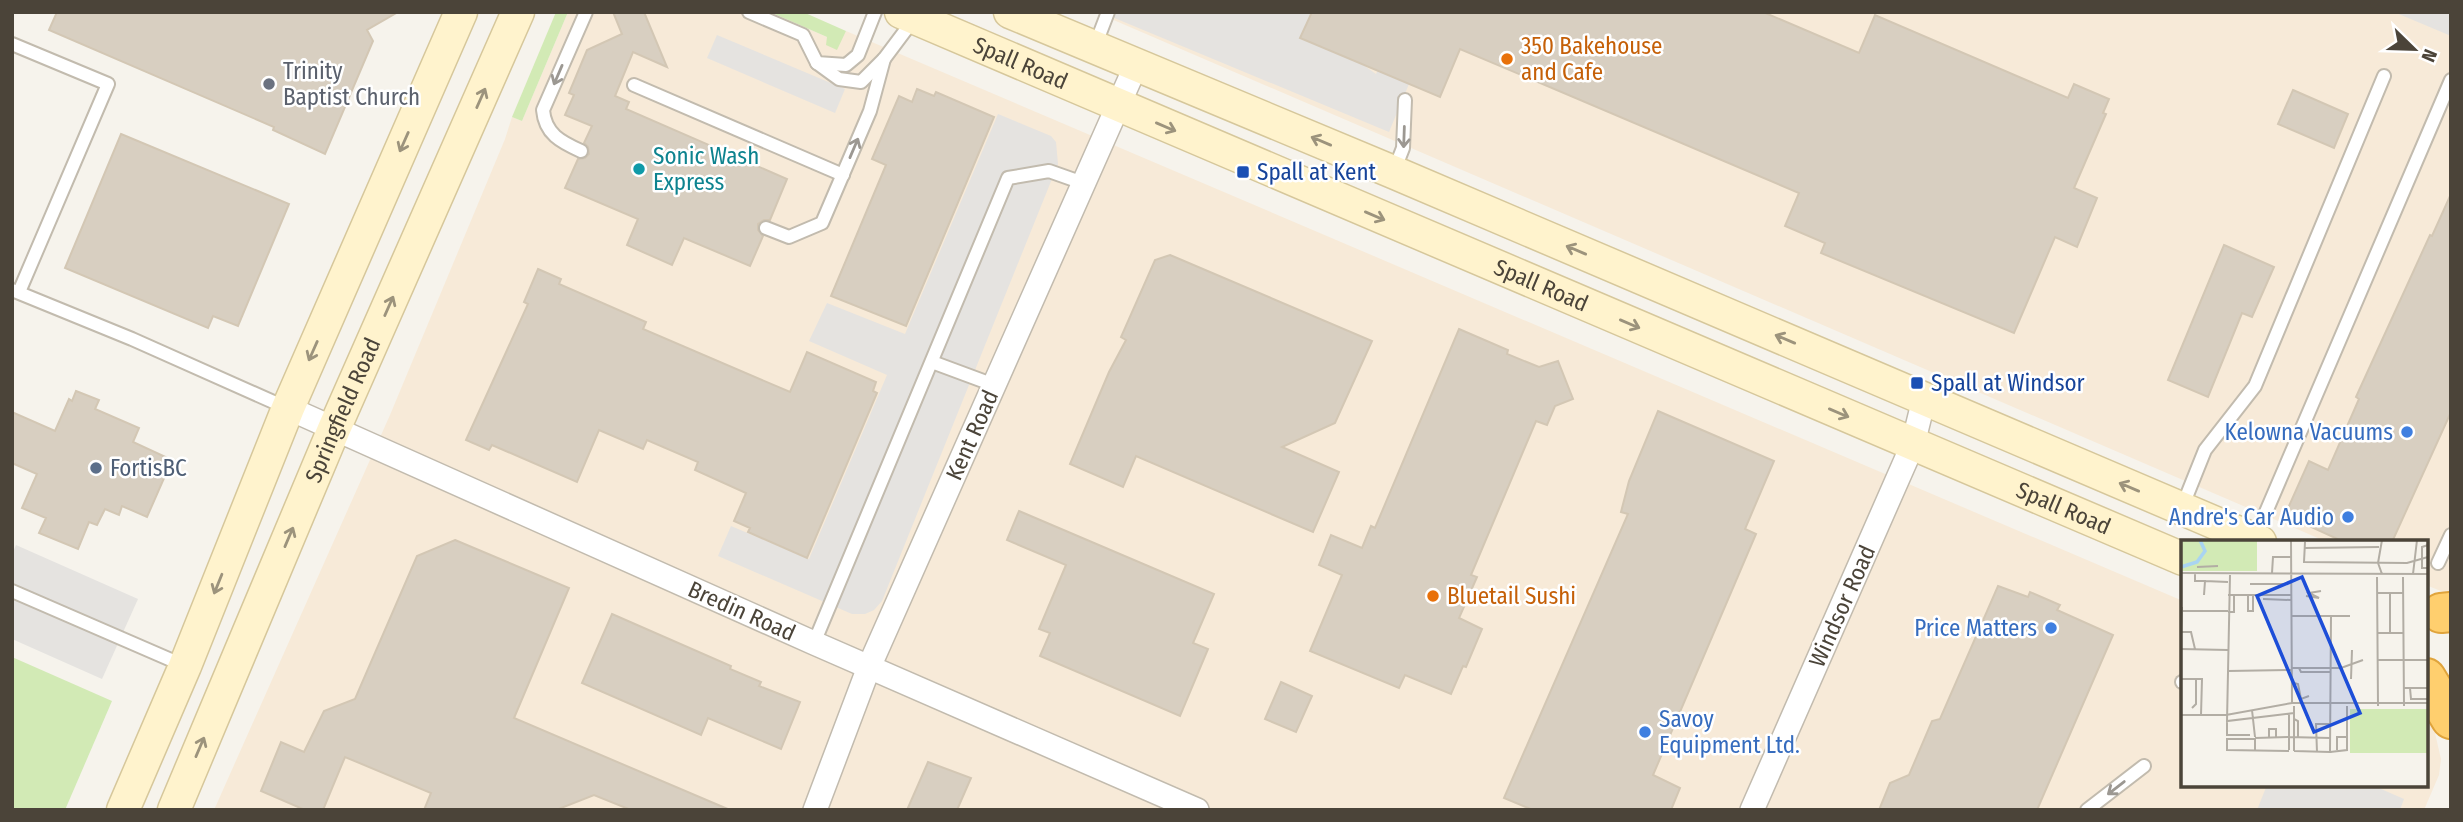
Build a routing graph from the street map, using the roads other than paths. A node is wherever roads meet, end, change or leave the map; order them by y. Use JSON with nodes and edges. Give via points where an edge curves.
{"nodes":[{"id":1,"x":461,"y":12,"type":"edge"},
{"id":2,"x":518,"y":12,"type":"edge"},
{"id":3,"x":586,"y":12,"type":"edge"},
{"id":4,"x":749,"y":12,"type":"edge"},
{"id":5,"x":874,"y":12,"type":"edge"},
{"id":6,"x":1010,"y":12,"type":"edge"},
{"id":7,"x":1108,"y":12,"type":"edge"},
{"id":8,"x":908,"y":15,"type":"edge"},
{"id":9,"x":12,"y":44,"type":"edge"},
{"id":10,"x":1094,"y":47,"type":"junction"},
{"id":11,"x":884,"y":59,"type":"junction"},
{"id":12,"x":817,"y":63,"type":"junction"},
{"id":13,"x":1137,"y":63,"type":"junction"},
{"id":14,"x":2384,"y":76,"type":"dead end"},
{"id":15,"x":2451,"y":80,"type":"edge"},
{"id":16,"x":634,"y":85,"type":"dead end"},
{"id":17,"x":1405,"y":100,"type":"dead end"},
{"id":18,"x":1116,"y":106,"type":"junction"},
{"id":19,"x":581,"y":151,"type":"dead end"},
{"id":20,"x":1394,"y":172,"type":"junction"},
{"id":21,"x":843,"y":175,"type":"junction"},
{"id":22,"x":1083,"y":183,"type":"junction"},
{"id":23,"x":766,"y":228,"type":"dead end"},
{"id":24,"x":15,"y":291,"type":"edge"},
{"id":25,"x":932,"y":362,"type":"junction"},
{"id":26,"x":994,"y":384,"type":"junction"},
{"id":27,"x":1924,"y":399,"type":"junction"},
{"id":28,"x":288,"y":408,"type":"junction"},
{"id":29,"x":334,"y":429,"type":"junction"},
{"id":30,"x":1913,"y":444,"type":"junction"},
{"id":31,"x":2181,"y":510,"type":"junction"},
{"id":32,"x":2451,"y":535,"type":"edge"},
{"id":33,"x":2255,"y":540,"type":"edge"},
{"id":34,"x":2257,"y":540,"type":"edge"},
{"id":35,"x":2181,"y":558,"type":"edge"},
{"id":36,"x":2438,"y":563,"type":"dead end"},
{"id":37,"x":12,"y":591,"type":"edge"},
{"id":38,"x":814,"y":643,"type":"junction"},
{"id":39,"x":185,"y":666,"type":"junction"},
{"id":40,"x":2428,"y":666,"type":"edge"},
{"id":41,"x":869,"y":667,"type":"junction"},
{"id":42,"x":2451,"y":677,"type":"edge"},
{"id":43,"x":2428,"y":681,"type":"edge"},
{"id":44,"x":2451,"y":719,"type":"edge"},
{"id":45,"x":2144,"y":765,"type":"dead end"},
{"id":46,"x":123,"y":810,"type":"edge"},
{"id":47,"x":174,"y":810,"type":"edge"},
{"id":48,"x":815,"y":810,"type":"edge"},
{"id":49,"x":1198,"y":810,"type":"edge"},
{"id":50,"x":1752,"y":810,"type":"edge"},
{"id":51,"x":2087,"y":810,"type":"edge"}],
"edges":[{"from":1,"to":28,"type":"main road","one_way":true},
{"from":29,"to":2,"type":"main road","name":"Springfield Road","one_way":true},
{"from":3,"to":19,"type":"lane","one_way":true,"via":[[543,110],[549,131]]},
{"from":4,"to":12,"type":"lane","via":[[803,35]]},
{"from":5,"to":12,"type":"lane","via":[[859,55],[846,65]]},
{"from":6,"to":10,"type":"main road","name":"Spall Road","via":[[1059,26]]},
{"from":7,"to":10,"type":"lane"},
{"from":8,"to":11,"type":"lane"},
{"from":8,"to":18,"type":"main road","name":"Spall Road"},
{"from":9,"to":24,"type":"lane","via":[[108,84]]},
{"from":10,"to":13,"type":"main road","name":"Spall Road"},
{"from":11,"to":12,"type":"lane","via":[[861,82],[839,79]]},
{"from":21,"to":11,"type":"lane","one_way":true,"via":[[870,111]]},
{"from":13,"to":18,"type":"street","name":"Kent Road"},
{"from":20,"to":13,"type":"main road","name":"Spall Road","one_way":true},
{"from":14,"to":31,"type":"lane","via":[[2255,386],[2206,450]]},
{"from":15,"to":34,"type":"lane"},
{"from":16,"to":21,"type":"lane"},
{"from":17,"to":20,"type":"lane","one_way":true,"via":[[1403,148]]},
{"from":18,"to":22,"type":"street","name":"Kent Road"},
{"from":18,"to":30,"type":"main road","name":"Spall Road","one_way":true},
{"from":27,"to":20,"type":"main road","name":"Spall Road","one_way":true},
{"from":21,"to":23,"type":"lane","via":[[822,223],[789,237]]},
{"from":22,"to":25,"type":"lane","via":[[1049,171],[1008,178]]},
{"from":22,"to":26,"type":"street","name":"Kent Road"},
{"from":24,"to":28,"type":"lane"},
{"from":25,"to":26,"type":"lane"},
{"from":25,"to":38,"type":"lane"},
{"from":26,"to":41,"type":"street","name":"Kent Road"},
{"from":27,"to":30,"type":"street","name":"Windsor Road"},
{"from":31,"to":27,"type":"main road","name":"Spall Road","one_way":true},
{"from":28,"to":29,"type":"street","name":"Bredin Road"},
{"from":28,"to":39,"type":"main road","one_way":true},
{"from":29,"to":38,"type":"street","name":"Bredin Road"},
{"from":47,"to":29,"type":"main road","name":"Springfield Road","one_way":true},
{"from":30,"to":35,"type":"main road","name":"Spall Road"},
{"from":30,"to":50,"type":"street","name":"Windsor Road"},
{"from":31,"to":33,"type":"main road","name":"Spall Road"},
{"from":32,"to":36,"type":"lane"},
{"from":37,"to":39,"type":"lane"},
{"from":38,"to":41,"type":"street","name":"Bredin Road"},
{"from":39,"to":46,"type":"main road"},
{"from":40,"to":42,"type":"main road"},
{"from":41,"to":48,"type":"street","name":"Kent Road"},
{"from":41,"to":49,"type":"street","name":"Bredin Road"},
{"from":43,"to":44,"type":"highway"},
{"from":45,"to":51,"type":"lane","one_way":true}]}
